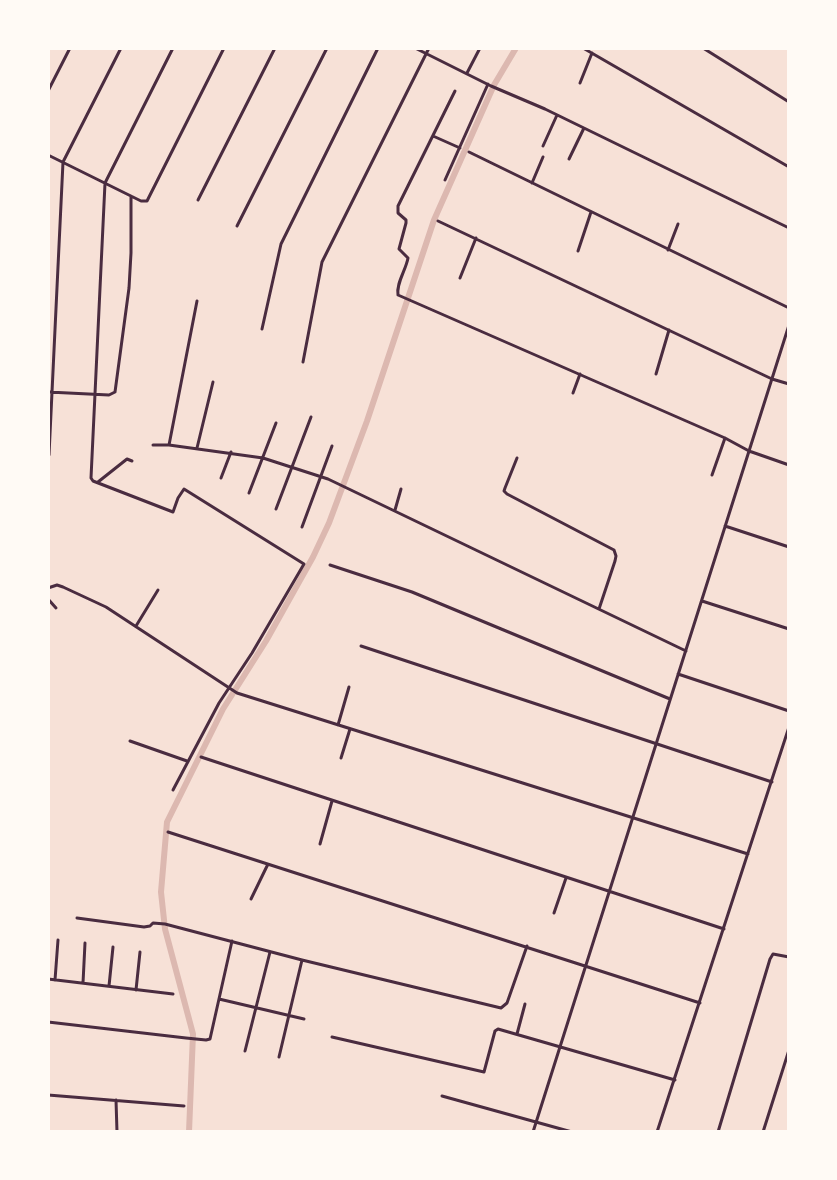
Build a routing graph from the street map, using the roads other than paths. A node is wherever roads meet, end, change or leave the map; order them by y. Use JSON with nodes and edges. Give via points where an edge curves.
{"nodes":[{"id":1,"x":70,"y":48,"type":"edge"},
{"id":2,"x":121,"y":48,"type":"edge"},
{"id":3,"x":173,"y":48,"type":"edge"},
{"id":4,"x":224,"y":48,"type":"edge"},
{"id":5,"x":275,"y":48,"type":"edge"},
{"id":6,"x":327,"y":48,"type":"edge"},
{"id":7,"x":378,"y":48,"type":"edge"},
{"id":8,"x":415,"y":48,"type":"edge"},
{"id":9,"x":429,"y":48,"type":"edge"},
{"id":10,"x":480,"y":48,"type":"edge"},
{"id":11,"x":583,"y":48,"type":"edge"},
{"id":12,"x":703,"y":48,"type":"edge"},
{"id":13,"x":592,"y":53,"type":"junction"},
{"id":14,"x":427,"y":54,"type":"junction"},
{"id":15,"x":467,"y":74,"type":"junction"},
{"id":16,"x":580,"y":83,"type":"dead end"},
{"id":17,"x":488,"y":84,"type":"junction"},
{"id":18,"x":48,"y":91,"type":"edge"},
{"id":19,"x":455,"y":92,"type":"dead end"},
{"id":20,"x":789,"y":102,"type":"edge"},
{"id":21,"x":557,"y":115,"type":"junction"},
{"id":22,"x":584,"y":128,"type":"junction"},
{"id":23,"x":433,"y":135,"type":"junction"},
{"id":24,"x":543,"y":146,"type":"dead end"},
{"id":25,"x":460,"y":148,"type":"junction"},
{"id":26,"x":469,"y":153,"type":"dead end"},
{"id":27,"x":48,"y":155,"type":"edge"},
{"id":28,"x":543,"y":157,"type":"dead end"},
{"id":29,"x":569,"y":159,"type":"dead end"},
{"id":30,"x":63,"y":162,"type":"junction"},
{"id":31,"x":789,"y":167,"type":"edge"},
{"id":32,"x":446,"y":180,"type":"dead end"},
{"id":33,"x":105,"y":183,"type":"junction"},
{"id":34,"x":532,"y":184,"type":"junction"},
{"id":35,"x":131,"y":196,"type":"junction"},
{"id":36,"x":198,"y":200,"type":"dead end"},
{"id":37,"x":591,"y":212,"type":"junction"},
{"id":38,"x":438,"y":221,"type":"dead end"},
{"id":39,"x":678,"y":224,"type":"dead end"},
{"id":40,"x":237,"y":226,"type":"dead end"},
{"id":41,"x":789,"y":228,"type":"edge"},
{"id":42,"x":476,"y":238,"type":"junction"},
{"id":43,"x":668,"y":250,"type":"junction"},
{"id":44,"x":578,"y":251,"type":"dead end"},
{"id":45,"x":460,"y":278,"type":"dead end"},
{"id":46,"x":197,"y":301,"type":"dead end"},
{"id":47,"x":789,"y":308,"type":"edge"},
{"id":48,"x":789,"y":325,"type":"edge"},
{"id":49,"x":262,"y":329,"type":"dead end"},
{"id":50,"x":669,"y":330,"type":"junction"},
{"id":51,"x":303,"y":362,"type":"dead end"},
{"id":52,"x":580,"y":374,"type":"junction"},
{"id":53,"x":656,"y":374,"type":"dead end"},
{"id":54,"x":772,"y":379,"type":"junction"},
{"id":55,"x":213,"y":382,"type":"dead end"},
{"id":56,"x":789,"y":384,"type":"edge"},
{"id":57,"x":50,"y":392,"type":"edge"},
{"id":58,"x":573,"y":393,"type":"dead end"},
{"id":59,"x":95,"y":394,"type":"junction"},
{"id":60,"x":311,"y":417,"type":"dead end"},
{"id":61,"x":276,"y":423,"type":"dead end"},
{"id":62,"x":725,"y":438,"type":"junction"},
{"id":63,"x":153,"y":445,"type":"dead end"},
{"id":64,"x":169,"y":445,"type":"junction"},
{"id":65,"x":332,"y":446,"type":"dead end"},
{"id":66,"x":197,"y":448,"type":"junction"},
{"id":67,"x":750,"y":451,"type":"junction"},
{"id":68,"x":231,"y":452,"type":"junction"},
{"id":69,"x":49,"y":454,"type":"edge"},
{"id":70,"x":263,"y":458,"type":"junction"},
{"id":71,"x":517,"y":458,"type":"dead end"},
{"id":72,"x":132,"y":460,"type":"dead end"},
{"id":73,"x":789,"y":465,"type":"edge"},
{"id":74,"x":292,"y":466,"type":"junction"},
{"id":75,"x":712,"y":475,"type":"dead end"},
{"id":76,"x":320,"y":476,"type":"junction"},
{"id":77,"x":221,"y":478,"type":"dead end"},
{"id":78,"x":98,"y":482,"type":"junction"},
{"id":79,"x":401,"y":489,"type":"dead end"},
{"id":80,"x":249,"y":493,"type":"dead end"},
{"id":81,"x":276,"y":509,"type":"dead end"},
{"id":82,"x":395,"y":511,"type":"junction"},
{"id":83,"x":725,"y":526,"type":"junction"},
{"id":84,"x":302,"y":527,"type":"dead end"},
{"id":85,"x":789,"y":547,"type":"edge"},
{"id":86,"x":330,"y":565,"type":"dead end"},
{"id":87,"x":48,"y":588,"type":"edge"},
{"id":88,"x":158,"y":590,"type":"dead end"},
{"id":89,"x":48,"y":599,"type":"edge"},
{"id":90,"x":702,"y":601,"type":"junction"},
{"id":91,"x":56,"y":608,"type":"dead end"},
{"id":92,"x":599,"y":609,"type":"junction"},
{"id":93,"x":136,"y":626,"type":"junction"},
{"id":94,"x":789,"y":629,"type":"edge"},
{"id":95,"x":361,"y":646,"type":"dead end"},
{"id":96,"x":686,"y":651,"type":"junction"},
{"id":97,"x":678,"y":674,"type":"junction"},
{"id":98,"x":228,"y":687,"type":"junction"},
{"id":99,"x":350,"y":687,"type":"dead end"},
{"id":100,"x":670,"y":699,"type":"junction"},
{"id":101,"x":789,"y":711,"type":"edge"},
{"id":102,"x":338,"y":725,"type":"junction"},
{"id":103,"x":789,"y":728,"type":"edge"},
{"id":104,"x":350,"y":729,"type":"junction"},
{"id":105,"x":130,"y":741,"type":"dead end"},
{"id":106,"x":656,"y":745,"type":"junction"},
{"id":107,"x":201,"y":758,"type":"dead end"},
{"id":108,"x":341,"y":758,"type":"dead end"},
{"id":109,"x":188,"y":761,"type":"junction"},
{"id":110,"x":772,"y":782,"type":"junction"},
{"id":111,"x":173,"y":790,"type":"dead end"},
{"id":112,"x":332,"y":801,"type":"junction"},
{"id":113,"x":633,"y":818,"type":"junction"},
{"id":114,"x":168,"y":832,"type":"dead end"},
{"id":115,"x":320,"y":844,"type":"dead end"},
{"id":116,"x":748,"y":854,"type":"junction"},
{"id":117,"x":268,"y":864,"type":"junction"},
{"id":118,"x":566,"y":878,"type":"junction"},
{"id":119,"x":610,"y":892,"type":"junction"},
{"id":120,"x":251,"y":899,"type":"dead end"},
{"id":121,"x":554,"y":914,"type":"dead end"},
{"id":122,"x":77,"y":918,"type":"dead end"},
{"id":123,"x":724,"y":929,"type":"junction"},
{"id":124,"x":58,"y":940,"type":"dead end"},
{"id":125,"x":232,"y":941,"type":"junction"},
{"id":126,"x":86,"y":943,"type":"dead end"},
{"id":127,"x":527,"y":946,"type":"junction"},
{"id":128,"x":113,"y":947,"type":"dead end"},
{"id":129,"x":140,"y":951,"type":"dead end"},
{"id":130,"x":270,"y":952,"type":"junction"},
{"id":131,"x":789,"y":957,"type":"edge"},
{"id":132,"x":302,"y":960,"type":"junction"},
{"id":133,"x":586,"y":966,"type":"junction"},
{"id":134,"x":48,"y":980,"type":"edge"},
{"id":135,"x":55,"y":980,"type":"junction"},
{"id":136,"x":83,"y":984,"type":"junction"},
{"id":137,"x":109,"y":987,"type":"junction"},
{"id":138,"x":136,"y":990,"type":"junction"},
{"id":139,"x":173,"y":994,"type":"dead end"},
{"id":140,"x":218,"y":999,"type":"junction"},
{"id":141,"x":700,"y":1003,"type":"junction"},
{"id":142,"x":525,"y":1004,"type":"dead end"},
{"id":143,"x":256,"y":1008,"type":"junction"},
{"id":144,"x":289,"y":1016,"type":"junction"},
{"id":145,"x":304,"y":1019,"type":"dead end"},
{"id":146,"x":48,"y":1022,"type":"edge"},
{"id":147,"x":517,"y":1034,"type":"junction"},
{"id":148,"x":332,"y":1037,"type":"dead end"},
{"id":149,"x":561,"y":1046,"type":"junction"},
{"id":150,"x":789,"y":1050,"type":"edge"},
{"id":151,"x":245,"y":1052,"type":"dead end"},
{"id":152,"x":279,"y":1057,"type":"dead end"},
{"id":153,"x":675,"y":1080,"type":"junction"},
{"id":154,"x":48,"y":1095,"type":"edge"},
{"id":155,"x":442,"y":1096,"type":"dead end"},
{"id":156,"x":116,"y":1100,"type":"junction"},
{"id":157,"x":184,"y":1106,"type":"dead end"},
{"id":158,"x":537,"y":1122,"type":"junction"},
{"id":159,"x":117,"y":1132,"type":"edge"},
{"id":160,"x":533,"y":1132,"type":"edge"},
{"id":161,"x":572,"y":1132,"type":"edge"},
{"id":162,"x":657,"y":1132,"type":"edge"},
{"id":163,"x":718,"y":1132,"type":"edge"},
{"id":164,"x":763,"y":1132,"type":"edge"}],
"edges":[{"from":1,"to":18,"type":"street"},
{"from":2,"to":30,"type":"street"},
{"from":3,"to":33,"type":"street"},
{"from":4,"to":35,"type":"street","via":[[147,201]]},
{"from":5,"to":36,"type":"street"},
{"from":6,"to":40,"type":"street"},
{"from":7,"to":49,"type":"street","via":[[281,244]]},
{"from":8,"to":14,"type":"street"},
{"from":9,"to":14,"type":"street"},
{"from":10,"to":15,"type":"street"},
{"from":11,"to":13,"type":"street"},
{"from":12,"to":20,"type":"street"},
{"from":13,"to":16,"type":"street"},
{"from":13,"to":31,"type":"street"},
{"from":14,"to":15,"type":"street"},
{"from":14,"to":51,"type":"street","via":[[322,262]]},
{"from":15,"to":17,"type":"street"},
{"from":17,"to":21,"type":"street"},
{"from":17,"to":25,"type":"street"},
{"from":19,"to":23,"type":"street"},
{"from":21,"to":22,"type":"street"},
{"from":21,"to":24,"type":"street"},
{"from":22,"to":29,"type":"street"},
{"from":22,"to":41,"type":"street"},
{"from":23,"to":25,"type":"street"},
{"from":23,"to":52,"type":"street","via":[[397,210],[406,220],[399,249],[408,258],[397,292]]},
{"from":25,"to":32,"type":"street"},
{"from":26,"to":34,"type":"street"},
{"from":27,"to":30,"type":"street"},
{"from":28,"to":34,"type":"street"},
{"from":30,"to":33,"type":"street"},
{"from":30,"to":57,"type":"street"},
{"from":33,"to":35,"type":"street"},
{"from":33,"to":59,"type":"street"},
{"from":34,"to":37,"type":"street"},
{"from":35,"to":59,"type":"street","via":[[129,288],[117,388],[113,393]]},
{"from":37,"to":43,"type":"street"},
{"from":37,"to":44,"type":"street"},
{"from":38,"to":42,"type":"street"},
{"from":39,"to":43,"type":"street"},
{"from":42,"to":45,"type":"street"},
{"from":42,"to":50,"type":"street"},
{"from":43,"to":47,"type":"street"},
{"from":46,"to":64,"type":"street"},
{"from":48,"to":54,"type":"street"},
{"from":50,"to":53,"type":"street"},
{"from":50,"to":54,"type":"street"},
{"from":52,"to":58,"type":"street"},
{"from":52,"to":62,"type":"street"},
{"from":54,"to":56,"type":"street"},
{"from":54,"to":67,"type":"street"},
{"from":55,"to":66,"type":"street"},
{"from":57,"to":59,"type":"street"},
{"from":57,"to":69,"type":"street"},
{"from":59,"to":78,"type":"street","via":[[91,475]]},
{"from":60,"to":74,"type":"street"},
{"from":61,"to":70,"type":"street"},
{"from":62,"to":67,"type":"street"},
{"from":62,"to":75,"type":"street"},
{"from":63,"to":64,"type":"street"},
{"from":64,"to":66,"type":"street"},
{"from":65,"to":76,"type":"street"},
{"from":66,"to":68,"type":"street"},
{"from":67,"to":73,"type":"street"},
{"from":67,"to":83,"type":"street"},
{"from":68,"to":70,"type":"street"},
{"from":68,"to":77,"type":"street"},
{"from":70,"to":74,"type":"street"},
{"from":70,"to":80,"type":"street"},
{"from":71,"to":92,"type":"street","via":[[504,491],[507,494],[614,550],[615,561]]},
{"from":72,"to":78,"type":"street","via":[[127,459]]},
{"from":74,"to":76,"type":"street"},
{"from":74,"to":81,"type":"street"},
{"from":76,"to":82,"type":"street"},
{"from":76,"to":84,"type":"street"},
{"from":78,"to":98,"type":"street","via":[[173,512],[184,489],[304,564]]},
{"from":79,"to":82,"type":"street"},
{"from":82,"to":92,"type":"street"},
{"from":83,"to":85,"type":"street"},
{"from":83,"to":90,"type":"street"},
{"from":86,"to":100,"type":"street","via":[[412,592]]},
{"from":87,"to":93,"type":"street","via":[[57,585],[70,590]]},
{"from":88,"to":93,"type":"street"},
{"from":89,"to":91,"type":"street"},
{"from":90,"to":94,"type":"street"},
{"from":90,"to":96,"type":"street"},
{"from":92,"to":96,"type":"street"},
{"from":93,"to":98,"type":"street"},
{"from":95,"to":106,"type":"street"},
{"from":96,"to":97,"type":"street"},
{"from":97,"to":100,"type":"street"},
{"from":97,"to":101,"type":"street"},
{"from":98,"to":102,"type":"street"},
{"from":98,"to":109,"type":"street"},
{"from":99,"to":102,"type":"street"},
{"from":100,"to":106,"type":"street"},
{"from":102,"to":104,"type":"street"},
{"from":103,"to":110,"type":"street"},
{"from":104,"to":108,"type":"street"},
{"from":104,"to":113,"type":"street"},
{"from":105,"to":109,"type":"street"},
{"from":106,"to":110,"type":"street"},
{"from":106,"to":113,"type":"street"},
{"from":107,"to":112,"type":"street"},
{"from":109,"to":111,"type":"street"},
{"from":110,"to":116,"type":"street"},
{"from":112,"to":115,"type":"street"},
{"from":112,"to":118,"type":"street"},
{"from":113,"to":116,"type":"street"},
{"from":113,"to":119,"type":"street"},
{"from":114,"to":117,"type":"street"},
{"from":116,"to":123,"type":"street"},
{"from":117,"to":120,"type":"street"},
{"from":117,"to":127,"type":"street"},
{"from":118,"to":119,"type":"street"},
{"from":118,"to":121,"type":"street"},
{"from":119,"to":123,"type":"street"},
{"from":119,"to":133,"type":"street"},
{"from":122,"to":125,"type":"street","via":[[144,927],[161,923]]},
{"from":123,"to":141,"type":"street"},
{"from":124,"to":135,"type":"street"},
{"from":125,"to":130,"type":"street"},
{"from":125,"to":140,"type":"street"},
{"from":126,"to":136,"type":"street"},
{"from":127,"to":132,"type":"street","via":[[507,1003],[501,1008]]},
{"from":127,"to":133,"type":"street"},
{"from":128,"to":137,"type":"street"},
{"from":129,"to":138,"type":"street"},
{"from":130,"to":132,"type":"street"},
{"from":130,"to":143,"type":"street"},
{"from":131,"to":163,"type":"street","via":[[778,953],[770,959]]},
{"from":132,"to":144,"type":"street"},
{"from":133,"to":141,"type":"street"},
{"from":133,"to":149,"type":"street"},
{"from":134,"to":135,"type":"street"},
{"from":135,"to":136,"type":"street"},
{"from":136,"to":137,"type":"street"},
{"from":137,"to":138,"type":"street"},
{"from":138,"to":139,"type":"street"},
{"from":140,"to":143,"type":"street"},
{"from":140,"to":146,"type":"street","via":[[210,1039],[206,1040]]},
{"from":141,"to":153,"type":"street"},
{"from":142,"to":147,"type":"street"},
{"from":143,"to":144,"type":"street"},
{"from":143,"to":151,"type":"street"},
{"from":144,"to":145,"type":"street"},
{"from":144,"to":152,"type":"street"},
{"from":147,"to":148,"type":"street","via":[[495,1031],[484,1072]]},
{"from":147,"to":149,"type":"street"},
{"from":149,"to":153,"type":"street"},
{"from":149,"to":158,"type":"street"},
{"from":150,"to":164,"type":"street"},
{"from":153,"to":162,"type":"street"},
{"from":154,"to":156,"type":"street"},
{"from":155,"to":158,"type":"street"},
{"from":156,"to":157,"type":"street"},
{"from":156,"to":159,"type":"street"},
{"from":158,"to":160,"type":"street"},
{"from":158,"to":161,"type":"street"}]}
